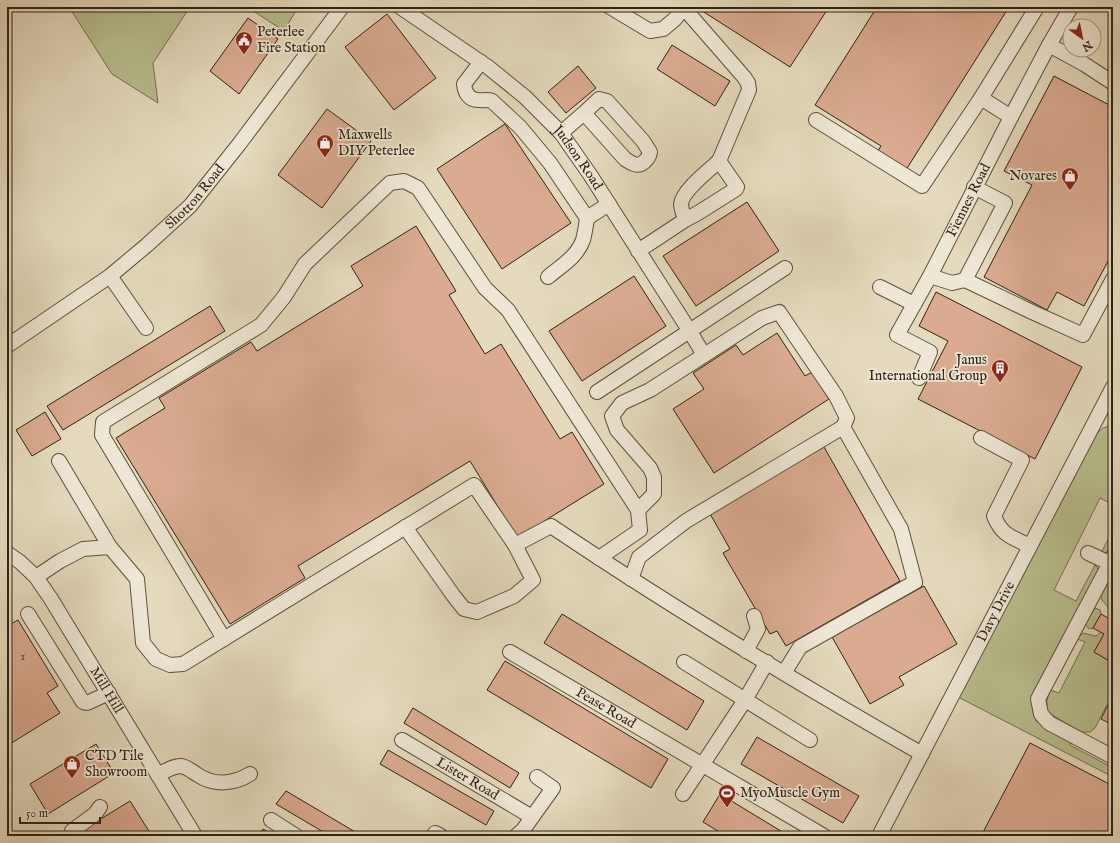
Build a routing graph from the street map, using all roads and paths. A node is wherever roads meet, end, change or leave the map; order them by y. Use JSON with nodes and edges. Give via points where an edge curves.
{"nodes":[{"id":1,"x":342,"y":7,"type":"edge"},
{"id":2,"x":400,"y":7,"type":"edge"},
{"id":3,"x":610,"y":7,"type":"edge"},
{"id":4,"x":684,"y":7,"type":"edge"},
{"id":5,"x":1037,"y":7,"type":"edge"},
{"id":6,"x":1071,"y":7,"type":"edge"},
{"id":7,"x":1049,"y":45,"type":"junction"},
{"id":8,"x":481,"y":62,"type":"junction"},
{"id":9,"x":1113,"y":83,"type":"edge"},
{"id":10,"x":981,"y":98,"type":"junction"},
{"id":11,"x":584,"y":113,"type":"junction"},
{"id":12,"x":1011,"y":116,"type":"junction"},
{"id":13,"x":816,"y":120,"type":"dead end"},
{"id":14,"x":561,"y":133,"type":"junction"},
{"id":15,"x":719,"y":161,"type":"junction"},
{"id":16,"x":974,"y":187,"type":"junction"},
{"id":17,"x":609,"y":204,"type":"junction"},
{"id":18,"x":587,"y":218,"type":"junction"},
{"id":19,"x":685,"y":220,"type":"junction"},
{"id":20,"x":638,"y":251,"type":"junction"},
{"id":21,"x":785,"y":268,"type":"dead end"},
{"id":22,"x":110,"y":276,"type":"junction"},
{"id":23,"x":930,"y":276,"type":"junction"},
{"id":24,"x":548,"y":277,"type":"dead end"},
{"id":25,"x":965,"y":280,"type":"junction"},
{"id":26,"x":1113,"y":280,"type":"edge"},
{"id":27,"x":880,"y":287,"type":"dead end"},
{"id":28,"x":914,"y":304,"type":"junction"},
{"id":29,"x":146,"y":328,"type":"dead end"},
{"id":30,"x":689,"y":330,"type":"junction"},
{"id":31,"x":7,"y":346,"type":"edge"},
{"id":32,"x":704,"y":356,"type":"junction"},
{"id":33,"x":919,"y":378,"type":"dead end"},
{"id":34,"x":1113,"y":387,"type":"edge"},
{"id":35,"x":597,"y":392,"type":"dead end"},
{"id":36,"x":1108,"y":410,"type":"edge"},
{"id":37,"x":843,"y":426,"type":"junction"},
{"id":38,"x":981,"y":438,"type":"dead end"},
{"id":39,"x":59,"y":461,"type":"dead end"},
{"id":40,"x":638,"y":510,"type":"junction"},
{"id":41,"x":405,"y":527,"type":"junction"},
{"id":42,"x":515,"y":545,"type":"junction"},
{"id":43,"x":1030,"y":546,"type":"junction"},
{"id":44,"x":110,"y":547,"type":"junction"},
{"id":45,"x":7,"y":553,"type":"edge"},
{"id":46,"x":1088,"y":553,"type":"dead end"},
{"id":47,"x":599,"y":558,"type":"junction"},
{"id":48,"x":1111,"y":560,"type":"edge"},
{"id":49,"x":36,"y":578,"type":"junction"},
{"id":50,"x":631,"y":579,"type":"junction"},
{"id":51,"x":28,"y":614,"type":"dead end"},
{"id":52,"x":754,"y":616,"type":"dead end"},
{"id":53,"x":224,"y":639,"type":"junction"},
{"id":54,"x":746,"y":650,"type":"junction"},
{"id":55,"x":510,"y":652,"type":"dead end"},
{"id":56,"x":684,"y":662,"type":"dead end"},
{"id":57,"x":767,"y":662,"type":"junction"},
{"id":58,"x":784,"y":673,"type":"junction"},
{"id":59,"x":109,"y":693,"type":"junction"},
{"id":60,"x":745,"y":700,"type":"junction"},
{"id":61,"x":402,"y":740,"type":"dead end"},
{"id":62,"x":810,"y":740,"type":"dead end"},
{"id":63,"x":922,"y":754,"type":"junction"},
{"id":64,"x":1113,"y":756,"type":"edge"},
{"id":65,"x":702,"y":764,"type":"junction"},
{"id":66,"x":158,"y":774,"type":"junction"},
{"id":67,"x":250,"y":774,"type":"dead end"},
{"id":68,"x":537,"y":777,"type":"dead end"},
{"id":69,"x":683,"y":794,"type":"dead end"},
{"id":70,"x":100,"y":807,"type":"dead end"},
{"id":71,"x":532,"y":817,"type":"junction"},
{"id":72,"x":271,"y":820,"type":"dead end"},
{"id":73,"x":71,"y":836,"type":"edge"},
{"id":74,"x":195,"y":836,"type":"edge"},
{"id":75,"x":296,"y":836,"type":"edge"},
{"id":76,"x":516,"y":836,"type":"edge"},
{"id":77,"x":824,"y":836,"type":"edge"},
{"id":78,"x":879,"y":836,"type":"edge"}],
"edges":[{"from":1,"to":22,"type":"street","name":"Shotton Road","via":[[190,206]]},
{"from":2,"to":8,"type":"street","name":"Judson Road"},
{"from":3,"to":4,"type":"street","via":[[650,31],[663,29]]},
{"from":4,"to":15,"type":"street","via":[[748,83],[749,90]]},
{"from":5,"to":10,"type":"street"},
{"from":6,"to":7,"type":"street","name":"Fiennes Road"},
{"from":7,"to":9,"type":"street"},
{"from":7,"to":12,"type":"street","name":"Fiennes Road"},
{"from":8,"to":14,"type":"street","name":"Judson Road","via":[[525,97]]},
{"from":8,"to":18,"type":"street","via":[[464,84],[466,94],[477,100],[492,101],[520,127],[550,163]]},
{"from":10,"to":12,"type":"street"},
{"from":10,"to":13,"type":"street","via":[[922,186]]},
{"from":11,"to":11,"type":"street","via":[[599,99],[607,101],[643,141],[650,152],[648,157],[638,165],[625,159]]},
{"from":11,"to":14,"type":"street"},
{"from":12,"to":16,"type":"street","name":"Fiennes Road"},
{"from":14,"to":17,"type":"street","name":"Judson Road"},
{"from":15,"to":19,"type":"street","via":[[682,198]]},
{"from":15,"to":19,"type":"street","via":[[737,188]]},
{"from":16,"to":23,"type":"street","name":"Fiennes Road"},
{"from":16,"to":25,"type":"street","via":[[1005,203]]},
{"from":17,"to":18,"type":"street"},
{"from":17,"to":20,"type":"street","name":"Judson Road"},
{"from":18,"to":24,"type":"street","via":[[579,249]]},
{"from":19,"to":20,"type":"street"},
{"from":20,"to":30,"type":"street","name":"Judson Road"},
{"from":21,"to":30,"type":"street"},
{"from":22,"to":29,"type":"street"},
{"from":22,"to":31,"type":"street","name":"Shotton Road"},
{"from":23,"to":25,"type":"street","via":[[952,283]]},
{"from":23,"to":28,"type":"street","name":"Fiennes Road"},
{"from":25,"to":26,"type":"street","via":[[1083,335]]},
{"from":27,"to":28,"type":"street"},
{"from":28,"to":33,"type":"street","name":"Fiennes Road","via":[[897,334],[930,352]]},
{"from":30,"to":32,"type":"street","name":"Judson Road"},
{"from":30,"to":35,"type":"street"},
{"from":32,"to":37,"type":"street","via":[[762,318],[779,312],[836,396],[846,418]]},
{"from":32,"to":40,"type":"street","via":[[650,390],[622,403],[612,416],[617,430],[650,468],[654,478],[654,494]]},
{"from":34,"to":36,"type":"street","name":"Davy Drive"},
{"from":36,"to":43,"type":"street","name":"Davy Drive"},
{"from":37,"to":50,"type":"street","via":[[686,520],[639,557]]},
{"from":37,"to":58,"type":"street","via":[[902,529],[915,582],[800,647]]},
{"from":38,"to":43,"type":"street","via":[[1022,460],[994,516],[998,527]]},
{"from":39,"to":44,"type":"street"},
{"from":40,"to":47,"type":"street","via":[[640,530]]},
{"from":40,"to":53,"type":"street","via":[[508,310],[485,288],[418,188],[404,181],[390,183],[305,264],[284,297],[261,325],[103,422],[102,435]]},
{"from":41,"to":42,"type":"street","via":[[474,485]]},
{"from":41,"to":42,"type":"street","via":[[464,609],[477,612],[514,596],[533,580]]},
{"from":41,"to":53,"type":"street"},
{"from":42,"to":47,"type":"street","via":[[551,526]]},
{"from":43,"to":63,"type":"street","name":"Davy Drive"},
{"from":44,"to":49,"type":"street","via":[[83,549]]},
{"from":44,"to":53,"type":"street","via":[[138,579],[143,643],[156,659],[170,665],[183,664]]},
{"from":45,"to":49,"type":"street","name":"Mill Hill"},
{"from":46,"to":48,"type":"street"},
{"from":47,"to":50,"type":"street"},
{"from":48,"to":64,"type":"street","via":[[1038,699],[1041,714],[1049,723]]},
{"from":49,"to":59,"type":"street","name":"Mill Hill"},
{"from":50,"to":54,"type":"street"},
{"from":51,"to":59,"type":"street","via":[[83,702],[87,703]]},
{"from":52,"to":54,"type":"street","via":[[758,629]]},
{"from":54,"to":57,"type":"street"},
{"from":55,"to":65,"type":"street","name":"Pease Road"},
{"from":56,"to":60,"type":"street"},
{"from":57,"to":58,"type":"street"},
{"from":57,"to":60,"type":"street"},
{"from":58,"to":63,"type":"street"},
{"from":59,"to":66,"type":"street","name":"Mill Hill"},
{"from":60,"to":62,"type":"street"},
{"from":60,"to":65,"type":"street"},
{"from":61,"to":71,"type":"street","name":"Lister Road"},
{"from":63,"to":78,"type":"street","name":"Davy Drive"},
{"from":65,"to":69,"type":"street"},
{"from":65,"to":77,"type":"street","name":"Pease Road"},
{"from":66,"to":67,"type":"street","via":[[174,767],[184,767],[203,779],[219,783],[241,779]]},
{"from":66,"to":74,"type":"street","name":"Mill Hill"},
{"from":68,"to":71,"type":"street","via":[[553,788]]},
{"from":70,"to":73,"type":"street","via":[[95,814],[72,831]]},
{"from":71,"to":76,"type":"street"},
{"from":72,"to":75,"type":"street"}]}
